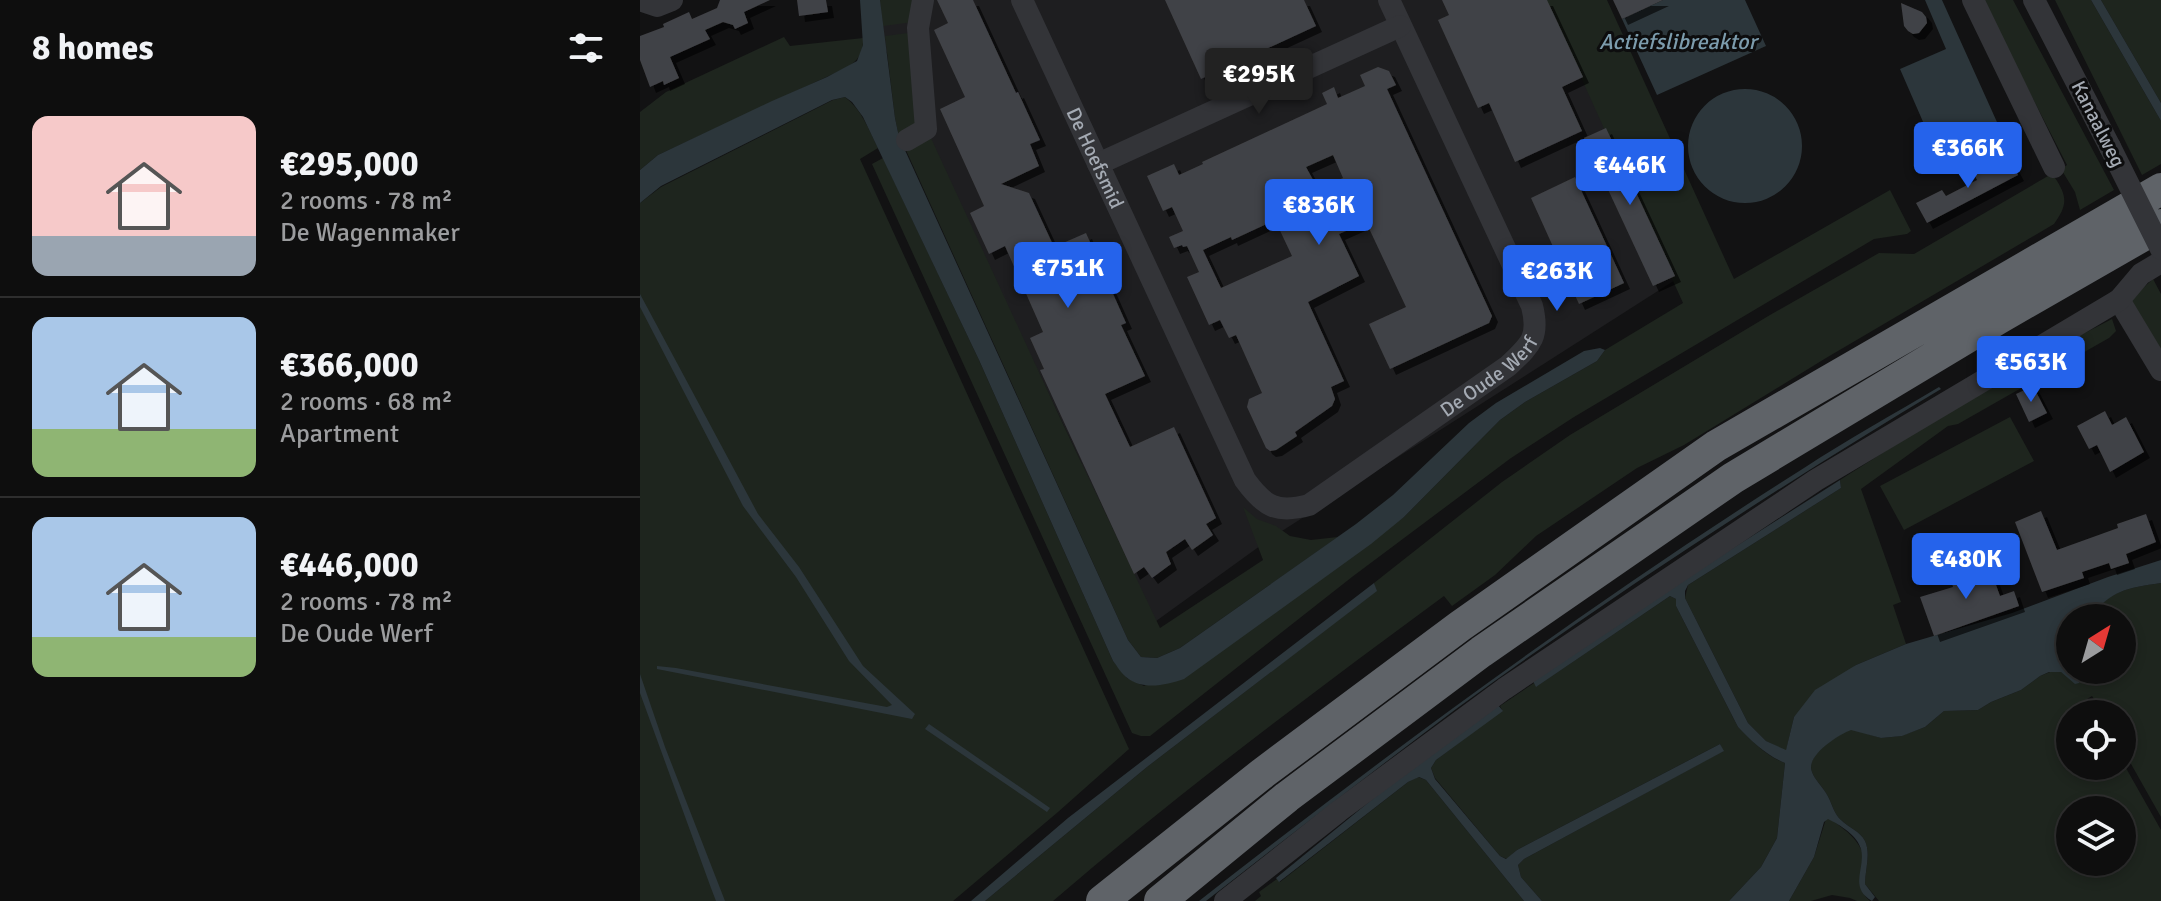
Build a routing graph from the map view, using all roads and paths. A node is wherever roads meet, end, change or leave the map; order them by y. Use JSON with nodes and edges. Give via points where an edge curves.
{"nodes":[{"id":1,"x":640,"y":0,"type":"edge"},
{"id":2,"x":672,"y":0,"type":"edge"},
{"id":3,"x":923,"y":0,"type":"edge"},
{"id":4,"x":1022,"y":0,"type":"edge"},
{"id":5,"x":1389,"y":0,"type":"edge"},
{"id":6,"x":1973,"y":0,"type":"edge"},
{"id":7,"x":2034,"y":0,"type":"edge"},
{"id":8,"x":1400,"y":26,"type":"junction"},
{"id":9,"x":907,"y":140,"type":"dead end"},
{"id":10,"x":1098,"y":164,"type":"junction"},
{"id":11,"x":2054,"y":167,"type":"dead end"},
{"id":12,"x":2161,"y":189,"type":"edge"},
{"id":13,"x":2161,"y":225,"type":"edge"},
{"id":14,"x":2161,"y":249,"type":"edge"},
{"id":15,"x":2161,"y":262,"type":"edge"},
{"id":16,"x":2119,"y":300,"type":"junction"},
{"id":17,"x":2161,"y":370,"type":"edge"},
{"id":18,"x":1291,"y":510,"type":"joint"},
{"id":19,"x":1102,"y":901,"type":"edge"},
{"id":20,"x":1160,"y":901,"type":"edge"},
{"id":21,"x":1225,"y":901,"type":"edge"}],
"edges":[{"from":1,"to":2,"type":"street","via":[[657,6]]},
{"from":3,"to":9,"type":"street","via":[[918,28],[926,129]]},
{"from":4,"to":10,"type":"street","name":"De Hoefsmid"},
{"from":5,"to":8,"type":"street","name":"De Oude Werf"},
{"from":6,"to":11,"type":"street"},
{"from":7,"to":14,"type":"street","name":"Kanaalweg","bridge":true},
{"from":8,"to":10,"type":"street"},
{"from":8,"to":18,"type":"street","name":"De Oude Werf","via":[[1532,306],[1535,336],[1508,366],[1309,505]]},
{"from":10,"to":18,"type":"street","name":"De Hoefsmid","via":[[1245,480],[1257,497]]},
{"from":12,"to":19,"type":"highway","via":[[1716,446],[1460,626]]},
{"from":13,"to":20,"type":"highway","via":[[1733,478],[1481,652],[1287,797]]},
{"from":15,"to":16,"type":"street","via":[[2141,274]]},
{"from":16,"to":17,"type":"street"},
{"from":16,"to":21,"type":"street","via":[[1816,480],[1504,689]]}]}
